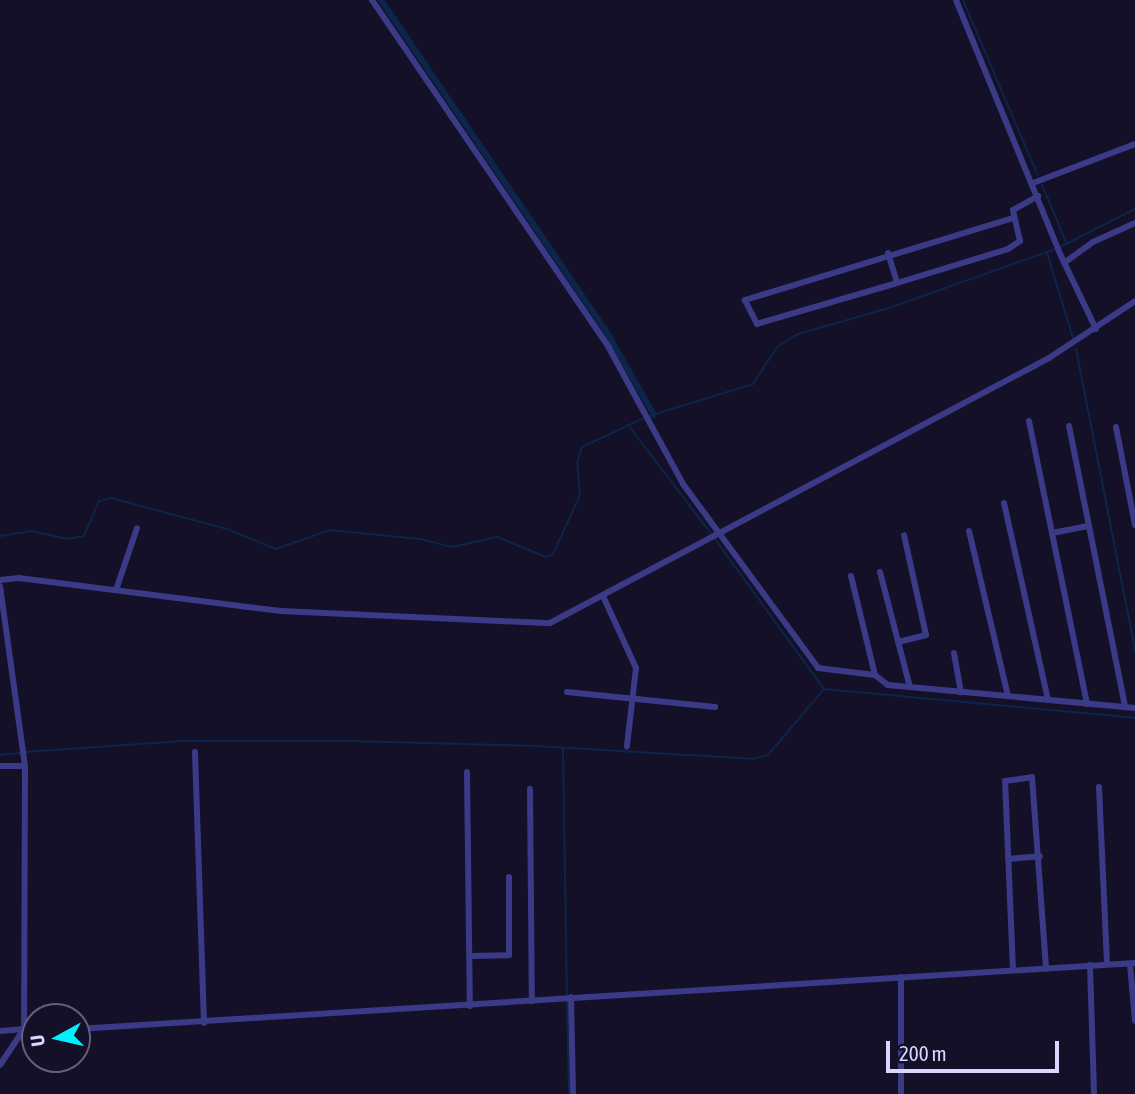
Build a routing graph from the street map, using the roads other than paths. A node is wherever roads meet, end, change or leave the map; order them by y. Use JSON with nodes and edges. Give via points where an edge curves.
{"nodes":[{"id":1,"x":372,"y":0,"type":"edge"},
{"id":2,"x":956,"y":0,"type":"edge"},
{"id":3,"x":1135,"y":144,"type":"edge"},
{"id":4,"x":1033,"y":183,"type":"junction"},
{"id":5,"x":1038,"y":196,"type":"junction"},
{"id":6,"x":1013,"y":218,"type":"junction"},
{"id":7,"x":1135,"y":223,"type":"edge"},
{"id":8,"x":888,"y":253,"type":"junction"},
{"id":9,"x":1062,"y":259,"type":"junction"},
{"id":10,"x":897,"y":283,"type":"junction"},
{"id":11,"x":1135,"y":301,"type":"edge"},
{"id":12,"x":1096,"y":329,"type":"junction"},
{"id":13,"x":1029,"y":421,"type":"dead end"},
{"id":14,"x":1069,"y":426,"type":"dead end"},
{"id":15,"x":1116,"y":427,"type":"dead end"},
{"id":16,"x":1004,"y":503,"type":"dead end"},
{"id":17,"x":1135,"y":525,"type":"edge"},
{"id":18,"x":1089,"y":526,"type":"junction"},
{"id":19,"x":137,"y":528,"type":"dead end"},
{"id":20,"x":969,"y":531,"type":"dead end"},
{"id":21,"x":1052,"y":533,"type":"junction"},
{"id":22,"x":718,"y":534,"type":"junction"},
{"id":23,"x":904,"y":535,"type":"dead end"},
{"id":24,"x":880,"y":572,"type":"dead end"},
{"id":25,"x":850,"y":576,"type":"dead end"},
{"id":26,"x":0,"y":580,"type":"edge"},
{"id":27,"x":116,"y":590,"type":"junction"},
{"id":28,"x":603,"y":596,"type":"junction"},
{"id":29,"x":898,"y":642,"type":"junction"},
{"id":30,"x":954,"y":653,"type":"dead end"},
{"id":31,"x":875,"y":675,"type":"junction"},
{"id":32,"x":910,"y":687,"type":"junction"},
{"id":33,"x":567,"y":692,"type":"dead end"},
{"id":34,"x":961,"y":692,"type":"junction"},
{"id":35,"x":1008,"y":696,"type":"junction"},
{"id":36,"x":636,"y":698,"type":"junction"},
{"id":37,"x":1048,"y":700,"type":"junction"},
{"id":38,"x":1087,"y":704,"type":"junction"},
{"id":39,"x":715,"y":707,"type":"dead end"},
{"id":40,"x":1125,"y":707,"type":"junction"},
{"id":41,"x":1135,"y":708,"type":"edge"},
{"id":42,"x":627,"y":746,"type":"dead end"},
{"id":43,"x":195,"y":752,"type":"dead end"},
{"id":44,"x":25,"y":762,"type":"junction"},
{"id":45,"x":0,"y":766,"type":"edge"},
{"id":46,"x":467,"y":772,"type":"dead end"},
{"id":47,"x":1099,"y":787,"type":"dead end"},
{"id":48,"x":530,"y":789,"type":"dead end"},
{"id":49,"x":1040,"y":856,"type":"junction"},
{"id":50,"x":1008,"y":859,"type":"junction"},
{"id":51,"x":509,"y":877,"type":"dead end"},
{"id":52,"x":470,"y":956,"type":"junction"},
{"id":53,"x":1133,"y":963,"type":"edge"},
{"id":54,"x":1107,"y":964,"type":"junction"},
{"id":55,"x":1090,"y":965,"type":"junction"},
{"id":56,"x":1046,"y":968,"type":"junction"},
{"id":57,"x":1013,"y":970,"type":"junction"},
{"id":58,"x":901,"y":977,"type":"junction"},
{"id":59,"x":568,"y":998,"type":"junction"},
{"id":60,"x":532,"y":1002,"type":"junction"},
{"id":61,"x":24,"y":1003,"type":"edge"},
{"id":62,"x":470,"y":1006,"type":"junction"},
{"id":63,"x":1135,"y":1021,"type":"edge"},
{"id":64,"x":204,"y":1023,"type":"junction"},
{"id":65,"x":91,"y":1029,"type":"edge"},
{"id":66,"x":21,"y":1030,"type":"edge"},
{"id":67,"x":0,"y":1031,"type":"edge"},
{"id":68,"x":21,"y":1034,"type":"edge"},
{"id":69,"x":0,"y":1065,"type":"edge"},
{"id":70,"x":573,"y":1094,"type":"edge"},
{"id":71,"x":901,"y":1094,"type":"edge"},
{"id":72,"x":1094,"y":1094,"type":"edge"}],
"edges":[{"from":1,"to":22,"type":"street","via":[[614,356],[647,425]]},
{"from":2,"to":4,"type":"street"},
{"from":3,"to":4,"type":"street"},
{"from":4,"to":5,"type":"street"},
{"from":5,"to":6,"type":"street","via":[[1017,205]]},
{"from":5,"to":9,"type":"street"},
{"from":6,"to":8,"type":"street"},
{"from":6,"to":10,"type":"street","via":[[1018,244]]},
{"from":7,"to":9,"type":"street"},
{"from":8,"to":10,"type":"street"},
{"from":8,"to":10,"type":"street","via":[[746,298],[752,321],[757,324]]},
{"from":9,"to":12,"type":"street"},
{"from":11,"to":12,"type":"street"},
{"from":12,"to":22,"type":"street"},
{"from":13,"to":21,"type":"street"},
{"from":14,"to":18,"type":"street"},
{"from":15,"to":17,"type":"street"},
{"from":16,"to":37,"type":"street"},
{"from":18,"to":21,"type":"street"},
{"from":18,"to":40,"type":"street"},
{"from":19,"to":27,"type":"street"},
{"from":20,"to":35,"type":"street"},
{"from":21,"to":38,"type":"street"},
{"from":22,"to":28,"type":"street"},
{"from":22,"to":31,"type":"street","via":[[818,668]]},
{"from":23,"to":29,"type":"street","via":[[926,635]]},
{"from":24,"to":29,"type":"street"},
{"from":25,"to":31,"type":"street"},
{"from":26,"to":27,"type":"street"},
{"from":26,"to":44,"type":"street"},
{"from":27,"to":28,"type":"street","via":[[281,611],[546,623]]},
{"from":28,"to":36,"type":"street","via":[[636,667]]},
{"from":29,"to":32,"type":"street"},
{"from":30,"to":34,"type":"street"},
{"from":31,"to":32,"type":"street","via":[[888,685]]},
{"from":32,"to":34,"type":"street"},
{"from":33,"to":36,"type":"street"},
{"from":34,"to":35,"type":"street"},
{"from":35,"to":37,"type":"street"},
{"from":36,"to":39,"type":"street"},
{"from":36,"to":42,"type":"street"},
{"from":37,"to":38,"type":"street"},
{"from":38,"to":40,"type":"street"},
{"from":40,"to":41,"type":"street"},
{"from":43,"to":64,"type":"street"},
{"from":44,"to":45,"type":"street"},
{"from":44,"to":61,"type":"street"},
{"from":46,"to":52,"type":"street"},
{"from":47,"to":54,"type":"street"},
{"from":48,"to":60,"type":"street"},
{"from":49,"to":50,"type":"street"},
{"from":49,"to":50,"type":"street","via":[[1032,777],[1005,781]]},
{"from":49,"to":56,"type":"street"},
{"from":50,"to":57,"type":"street"},
{"from":51,"to":52,"type":"street","via":[[509,955]]},
{"from":52,"to":62,"type":"street"},
{"from":53,"to":54,"type":"street"},
{"from":53,"to":63,"type":"street"},
{"from":54,"to":55,"type":"street"},
{"from":55,"to":56,"type":"street"},
{"from":55,"to":72,"type":"street"},
{"from":56,"to":57,"type":"street"},
{"from":57,"to":58,"type":"street"},
{"from":58,"to":59,"type":"street"},
{"from":58,"to":71,"type":"street"},
{"from":59,"to":60,"type":"street"},
{"from":59,"to":70,"type":"street"},
{"from":60,"to":62,"type":"street"},
{"from":62,"to":64,"type":"street"},
{"from":64,"to":65,"type":"street"},
{"from":66,"to":67,"type":"street"},
{"from":68,"to":69,"type":"street"}]}
